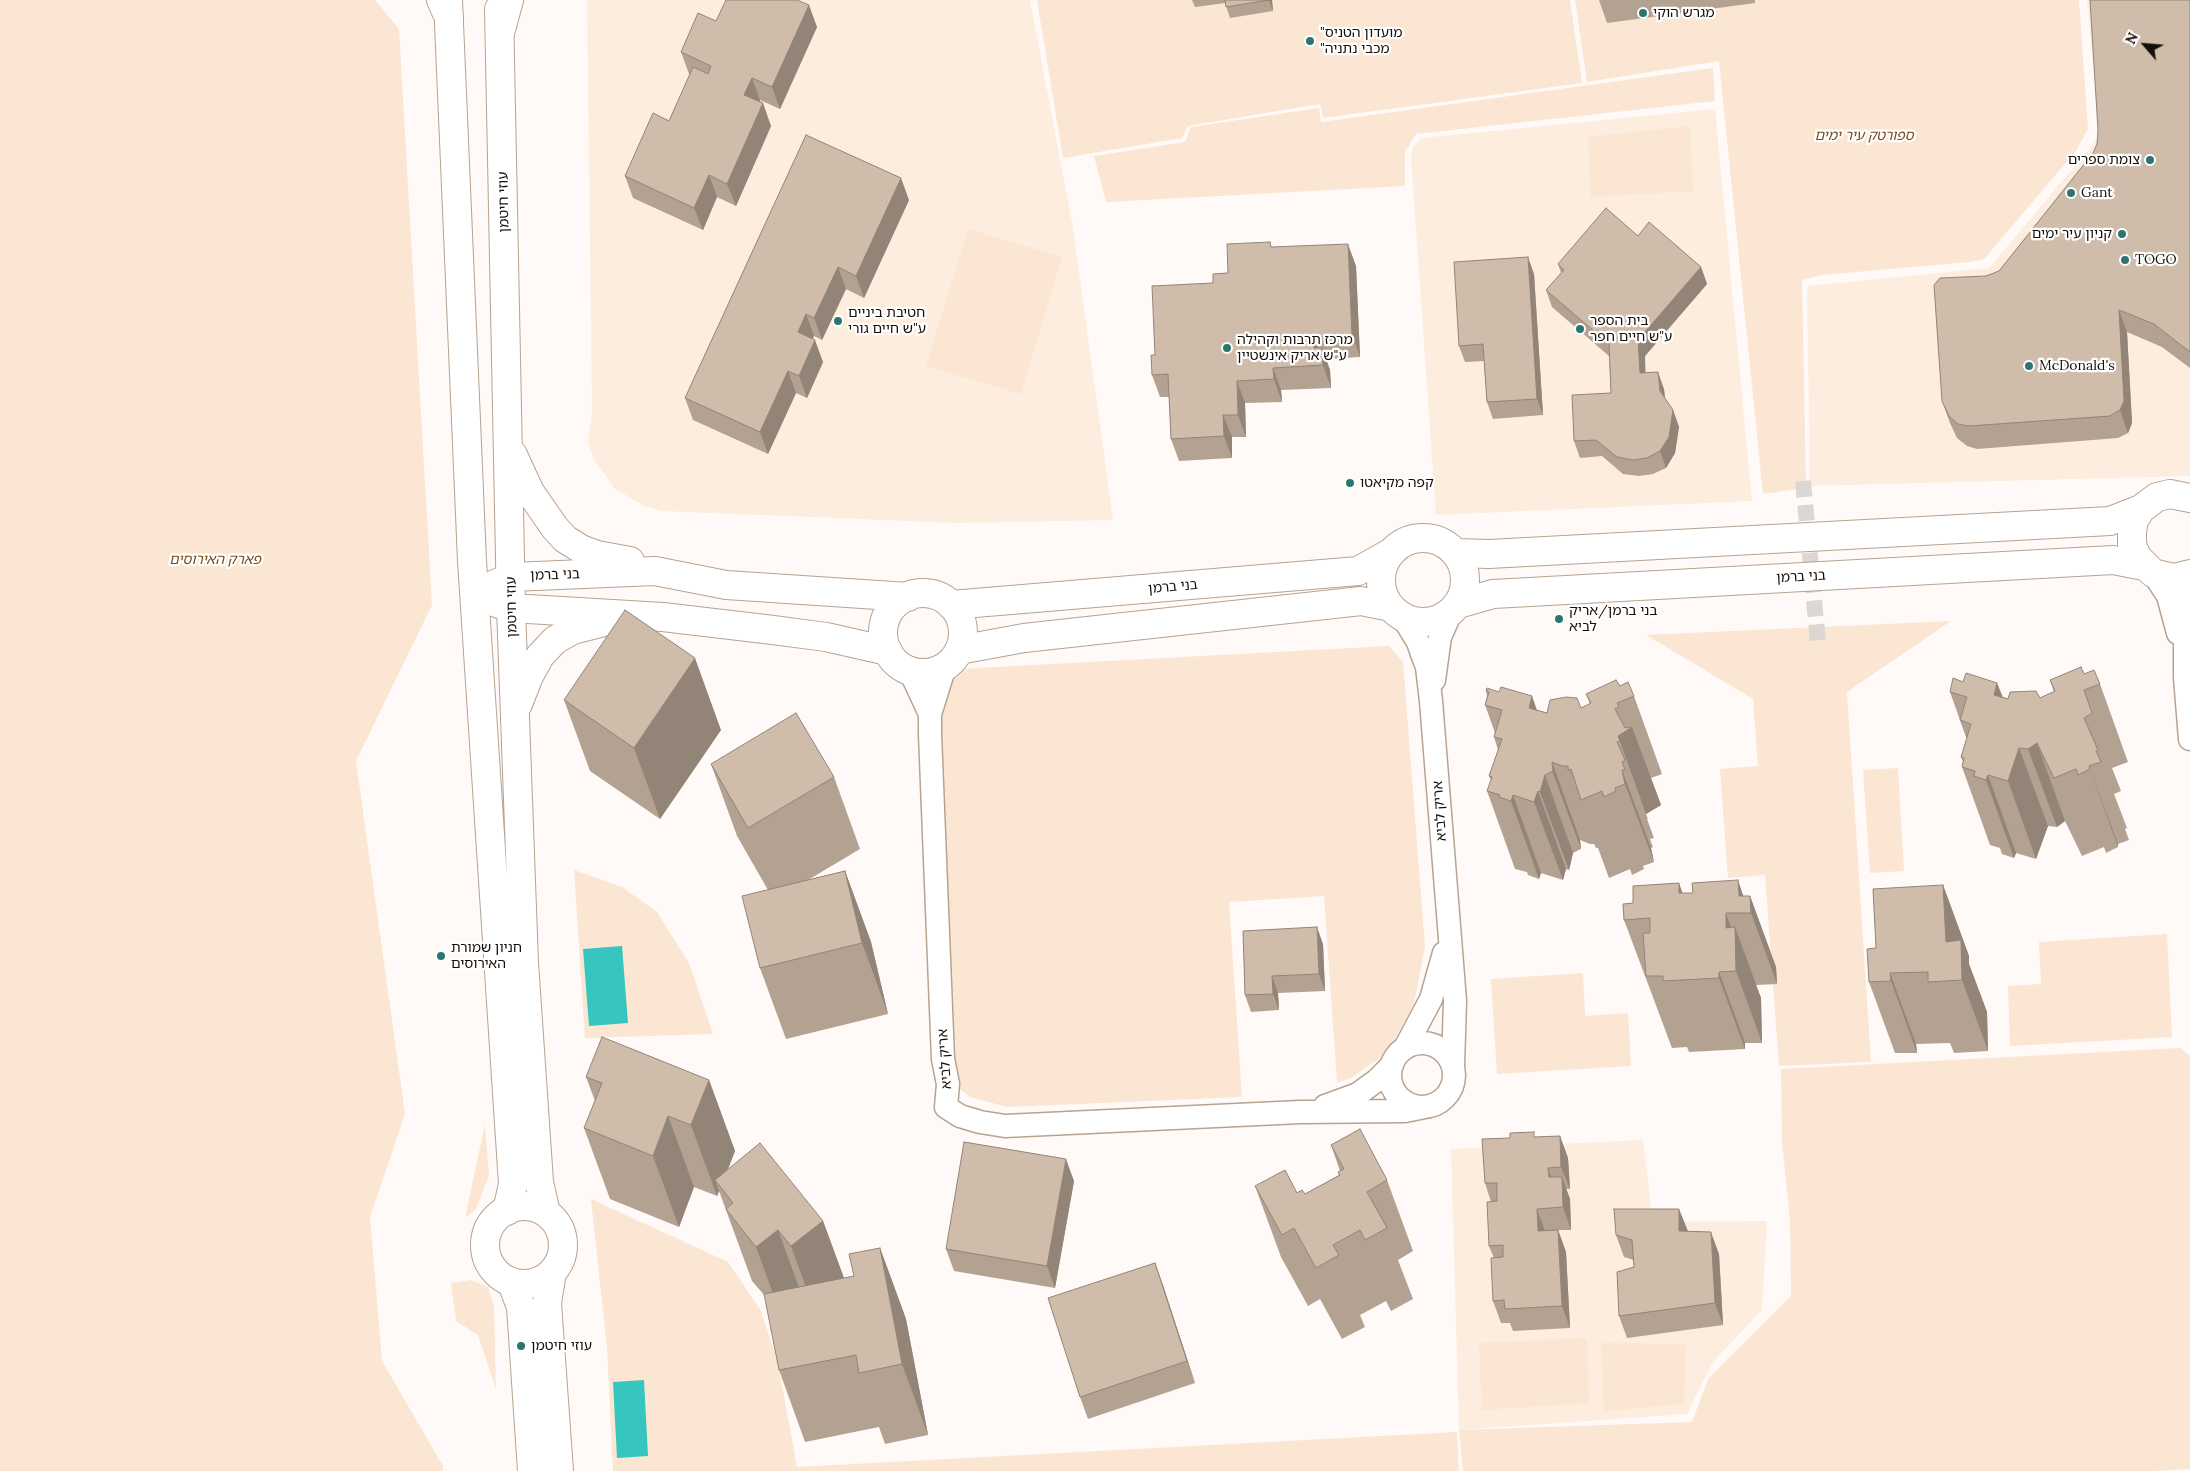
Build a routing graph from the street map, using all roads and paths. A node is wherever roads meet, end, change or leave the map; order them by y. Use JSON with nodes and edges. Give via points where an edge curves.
{"nodes":[{"id":1,"x":498,"y":0,"type":"edge"},
{"id":2,"x":509,"y":0,"type":"edge"},
{"id":3,"x":446,"y":6,"type":"edge"},
{"id":4,"x":500,"y":34,"type":"junction"},
{"id":5,"x":508,"y":445,"type":"junction"},
{"id":6,"x":2190,"y":498,"type":"edge"},
{"id":7,"x":2141,"y":510,"type":"junction"},
{"id":8,"x":1456,"y":553,"type":"junction"},
{"id":9,"x":1390,"y":554,"type":"junction"},
{"id":10,"x":2149,"y":570,"type":"junction"},
{"id":11,"x":2190,"y":574,"type":"edge"},
{"id":12,"x":512,"y":577,"type":"junction"},
{"id":13,"x":699,"y":580,"type":"junction"},
{"id":14,"x":2190,"y":583,"type":"edge"},
{"id":15,"x":474,"y":594,"type":"junction"},
{"id":16,"x":908,"y":597,"type":"junction"},
{"id":17,"x":951,"y":605,"type":"junction"},
{"id":18,"x":1455,"y":607,"type":"junction"},
{"id":19,"x":511,"y":608,"type":"junction"},
{"id":20,"x":1396,"y":612,"type":"junction"},
{"id":21,"x":630,"y":615,"type":"junction"},
{"id":22,"x":888,"y":651,"type":"junction"},
{"id":23,"x":952,"y":658,"type":"junction"},
{"id":24,"x":910,"y":671,"type":"junction"},
{"id":25,"x":2185,"y":677,"type":"junction"},
{"id":26,"x":1431,"y":701,"type":"junction"},
{"id":27,"x":515,"y":710,"type":"junction"},
{"id":28,"x":930,"y":714,"type":"junction"},
{"id":29,"x":2190,"y":739,"type":"edge"},
{"id":30,"x":1448,"y":922,"type":"junction"},
{"id":31,"x":1399,"y":1056,"type":"junction"},
{"id":32,"x":1453,"y":1065,"type":"junction"},
{"id":33,"x":1425,"y":1107,"type":"junction"},
{"id":34,"x":1300,"y":1112,"type":"junction"},
{"id":35,"x":507,"y":1211,"type":"junction"},
{"id":36,"x":546,"y":1213,"type":"junction"},
{"id":37,"x":552,"y":1272,"type":"junction"},
{"id":38,"x":512,"y":1283,"type":"junction"},
{"id":39,"x":532,"y":1471,"type":"edge"},
{"id":40,"x":559,"y":1471,"type":"edge"}],
"edges":[{"from":1,"to":4,"type":"street","name":"עוזי חיטמן"},
{"from":2,"to":4,"type":"street"},
{"from":3,"to":15,"type":"street"},
{"from":4,"to":5,"type":"street","name":"עוזי חיטמן"},
{"from":5,"to":12,"type":"street","name":"עוזי חיטמן"},
{"from":5,"to":13,"type":"street","via":[[530,492],[565,539],[597,555]]},
{"from":6,"to":7,"type":"street","via":[[2170,494],[2157,497]]},
{"from":7,"to":8,"type":"street","via":[[2110,521],[1489,554]]},
{"from":7,"to":10,"type":"street","via":[[2134,520],[2132,545],[2137,557]]},
{"from":8,"to":9,"type":"street","via":[[1444,543],[1415,538]]},
{"from":8,"to":18,"type":"street","via":[[1463,565],[1465,580]]},
{"from":9,"to":17,"type":"street","name":"בני ברמן","via":[[1358,571]]},
{"from":9,"to":20,"type":"street","via":[[1383,566],[1381,580],[1384,594]]},
{"from":10,"to":11,"type":"street","name":"בני ברמן","via":[[2174,578]]},
{"from":10,"to":18,"type":"street","name":"בני ברמן","via":[[2104,560],[1493,594]]},
{"from":10,"to":25,"type":"street","via":[[2168,596]]},
{"from":12,"to":13,"type":"street","name":"בני ברמן","via":[[655,571]]},
{"from":12,"to":15,"type":"street","name":"בני ברמן"},
{"from":12,"to":19,"type":"street","name":"עוזי חיטמן"},
{"from":13,"to":16,"type":"street","name":"בני ברמן","via":[[726,585]]},
{"from":14,"to":25,"type":"street","via":[[2185,606]]},
{"from":15,"to":19,"type":"street"},
{"from":15,"to":35,"type":"street","via":[[513,1184]]},
{"from":16,"to":17,"type":"street","via":[[923,593],[937,596]]},
{"from":16,"to":22,"type":"street","via":[[895,606],[885,622],[883,634]]},
{"from":17,"to":23,"type":"street","via":[[962,625],[963,638]]},
{"from":18,"to":20,"type":"street","via":[[1441,618],[1426,622]]},
{"from":18,"to":26,"type":"street","name":"אריק לביא","via":[[1440,637]]},
{"from":19,"to":21,"type":"street"},
{"from":19,"to":27,"type":"street","name":"עוזי חיטמן"},
{"from":20,"to":23,"type":"street","via":[[1361,601],[1024,638]]},
{"from":20,"to":26,"type":"street","name":"אריק לביא","via":[[1418,642],[1427,667]]},
{"from":21,"to":22,"type":"street","via":[[818,636]]},
{"from":21,"to":27,"type":"street","via":[[573,630],[554,640],[540,656]]},
{"from":22,"to":24,"type":"street","via":[[901,667]]},
{"from":23,"to":24,"type":"street","via":[[927,673]]},
{"from":23,"to":28,"type":"street","name":"אריק לביא"},
{"from":24,"to":28,"type":"street","name":"אריק לביא"},
{"from":25,"to":29,"type":"street"},
{"from":26,"to":30,"type":"street","name":"אריק לביא"},
{"from":27,"to":36,"type":"street","name":"עוזי חיטמן","via":[[524,963],[539,1182]]},
{"from":28,"to":34,"type":"street","name":"אריק לביא","via":[[943,1059],[948,1084],[946,1107],[960,1116],[1005,1126]]},
{"from":30,"to":31,"type":"street","name":"אריק לביא","via":[[1438,978],[1423,1017]]},
{"from":30,"to":32,"type":"street","name":"אריק לביא","via":[[1455,1000]]},
{"from":31,"to":32,"type":"street","via":[[1414,1044],[1434,1045],[1449,1056]]},
{"from":31,"to":33,"type":"street","via":[[1390,1075],[1397,1095],[1414,1107]]},
{"from":31,"to":34,"type":"street","name":"אריק לביא","via":[[1376,1081],[1358,1094]]},
{"from":32,"to":33,"type":"street","via":[[1451,1090],[1438,1104]]},
{"from":33,"to":34,"type":"street","name":"אריק לביא","via":[[1405,1111]]},
{"from":35,"to":36,"type":"street","via":[[520,1206]]},
{"from":35,"to":38,"type":"street","via":[[488,1230],[486,1253],[491,1266]]},
{"from":36,"to":37,"type":"street","via":[[556,1222],[563,1242],[557,1267]]},
{"from":37,"to":38,"type":"street","via":[[535,1283]]},
{"from":37,"to":40,"type":"street","via":[[548,1303]]},
{"from":38,"to":39,"type":"street","via":[[521,1308]]}]}
